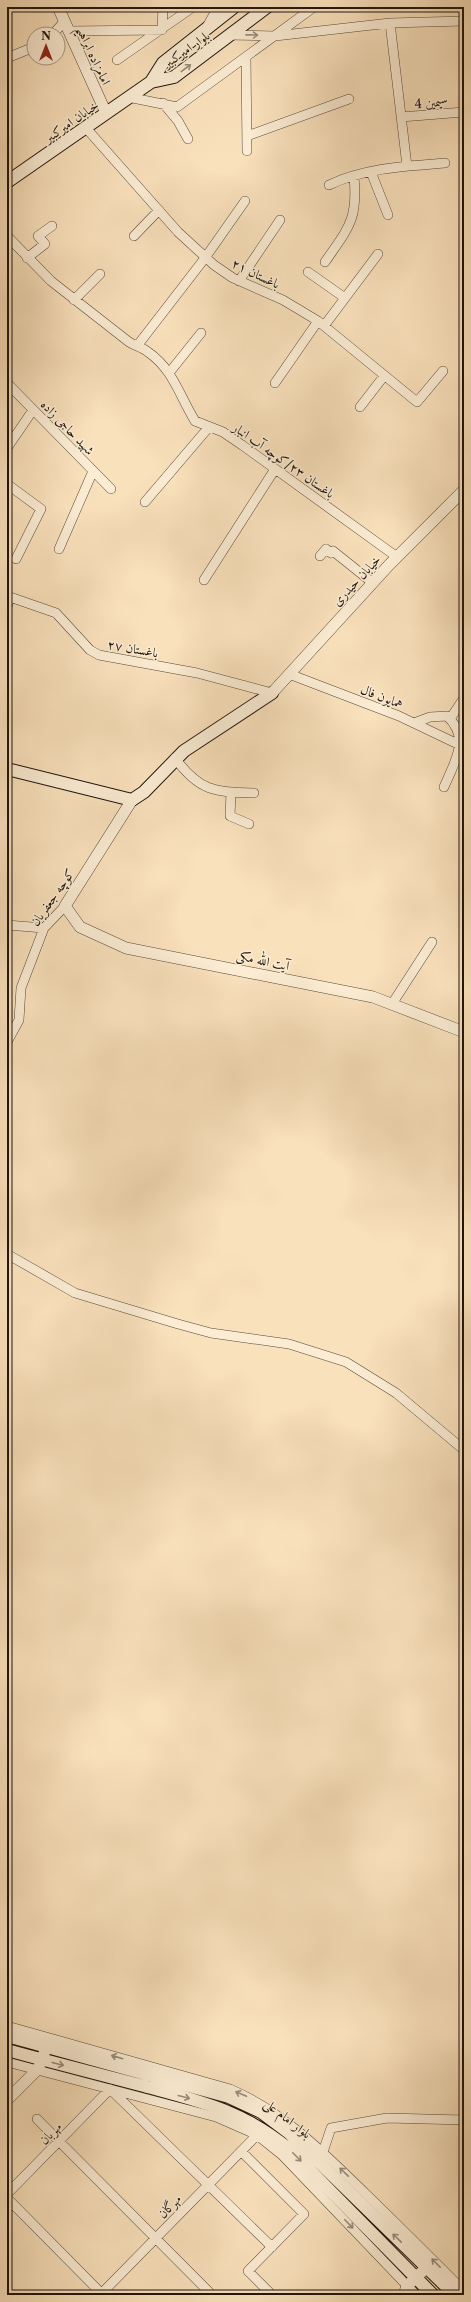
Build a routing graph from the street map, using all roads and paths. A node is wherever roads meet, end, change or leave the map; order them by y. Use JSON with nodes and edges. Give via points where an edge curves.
{"nodes":[{"id":1,"x":58,"y":7,"type":"edge"},
{"id":2,"x":163,"y":7,"type":"edge"},
{"id":3,"x":193,"y":7,"type":"edge"},
{"id":4,"x":218,"y":7,"type":"edge"},
{"id":5,"x":234,"y":7,"type":"edge"},
{"id":6,"x":267,"y":7,"type":"edge"},
{"id":7,"x":314,"y":7,"type":"edge"},
{"id":8,"x":464,"y":21,"type":"edge"},
{"id":9,"x":390,"y":23,"type":"junction"},
{"id":10,"x":66,"y":26,"type":"edge"},
{"id":11,"x":208,"y":26,"type":"junction"},
{"id":12,"x":66,"y":27,"type":"joint"},
{"id":13,"x":162,"y":30,"type":"junction"},
{"id":14,"x":229,"y":35,"type":"junction"},
{"id":15,"x":276,"y":36,"type":"junction"},
{"id":16,"x":26,"y":50,"type":"edge"},
{"id":17,"x":246,"y":57,"type":"junction"},
{"id":18,"x":7,"y":58,"type":"edge"},
{"id":19,"x":117,"y":60,"type":"dead end"},
{"id":20,"x":151,"y":82,"type":"junction"},
{"id":21,"x":128,"y":97,"type":"junction"},
{"id":22,"x":349,"y":99,"type":"dead end"},
{"id":23,"x":163,"y":103,"type":"junction"},
{"id":24,"x":464,"y":112,"type":"edge"},
{"id":25,"x":106,"y":113,"type":"junction"},
{"id":26,"x":401,"y":118,"type":"junction"},
{"id":27,"x":86,"y":128,"type":"junction"},
{"id":28,"x":247,"y":136,"type":"junction"},
{"id":29,"x":188,"y":139,"type":"dead end"},
{"id":30,"x":247,"y":151,"type":"dead end"},
{"id":31,"x":445,"y":163,"type":"dead end"},
{"id":32,"x":407,"y":166,"type":"junction"},
{"id":33,"x":371,"y":172,"type":"junction"},
{"id":34,"x":354,"y":176,"type":"junction"},
{"id":35,"x":7,"y":182,"type":"edge"},
{"id":36,"x":329,"y":185,"type":"dead end"},
{"id":37,"x":245,"y":201,"type":"dead end"},
{"id":38,"x":159,"y":210,"type":"junction"},
{"id":39,"x":388,"y":215,"type":"dead end"},
{"id":40,"x":280,"y":220,"type":"dead end"},
{"id":41,"x":52,"y":226,"type":"dead end"},
{"id":42,"x":7,"y":236,"type":"edge"},
{"id":43,"x":134,"y":236,"type":"dead end"},
{"id":44,"x":378,"y":254,"type":"dead end"},
{"id":45,"x":27,"y":258,"type":"junction"},
{"id":46,"x":205,"y":258,"type":"junction"},
{"id":47,"x":325,"y":262,"type":"dead end"},
{"id":48,"x":308,"y":272,"type":"dead end"},
{"id":49,"x":100,"y":274,"type":"dead end"},
{"id":50,"x":239,"y":280,"type":"junction"},
{"id":51,"x":345,"y":298,"type":"junction"},
{"id":52,"x":74,"y":300,"type":"junction"},
{"id":53,"x":321,"y":323,"type":"junction"},
{"id":54,"x":201,"y":333,"type":"dead end"},
{"id":55,"x":137,"y":346,"type":"junction"},
{"id":56,"x":442,"y":371,"type":"dead end"},
{"id":57,"x":169,"y":372,"type":"junction"},
{"id":58,"x":384,"y":376,"type":"junction"},
{"id":59,"x":7,"y":383,"type":"edge"},
{"id":60,"x":275,"y":383,"type":"dead end"},
{"id":61,"x":360,"y":407,"type":"dead end"},
{"id":62,"x":33,"y":410,"type":"junction"},
{"id":63,"x":209,"y":427,"type":"junction"},
{"id":64,"x":7,"y":448,"type":"edge"},
{"id":65,"x":275,"y":469,"type":"junction"},
{"id":66,"x":93,"y":471,"type":"junction"},
{"id":67,"x":7,"y":484,"type":"edge"},
{"id":68,"x":111,"y":489,"type":"dead end"},
{"id":69,"x":464,"y":490,"type":"edge"},
{"id":70,"x":145,"y":502,"type":"dead end"},
{"id":71,"x":59,"y":549,"type":"dead end"},
{"id":72,"x":320,"y":556,"type":"dead end"},
{"id":73,"x":397,"y":557,"type":"junction"},
{"id":74,"x":16,"y":559,"type":"dead end"},
{"id":75,"x":204,"y":580,"type":"dead end"},
{"id":76,"x":373,"y":582,"type":"junction"},
{"id":77,"x":9,"y":596,"type":"edge"},
{"id":78,"x":7,"y":607,"type":"edge"},
{"id":79,"x":289,"y":674,"type":"junction"},
{"id":80,"x":272,"y":693,"type":"junction"},
{"id":81,"x":464,"y":698,"type":"edge"},
{"id":82,"x":450,"y":719,"type":"junction"},
{"id":83,"x":414,"y":722,"type":"junction"},
{"id":84,"x":463,"y":746,"type":"edge"},
{"id":85,"x":175,"y":758,"type":"junction"},
{"id":86,"x":7,"y":769,"type":"edge"},
{"id":87,"x":444,"y":787,"type":"dead end"},
{"id":88,"x":231,"y":793,"type":"junction"},
{"id":89,"x":254,"y":793,"type":"dead end"},
{"id":90,"x":132,"y":800,"type":"junction"},
{"id":91,"x":249,"y":824,"type":"dead end"},
{"id":92,"x":65,"y":906,"type":"junction"},
{"id":93,"x":7,"y":925,"type":"edge"},
{"id":94,"x":44,"y":928,"type":"junction"},
{"id":95,"x":432,"y":942,"type":"dead end"},
{"id":96,"x":392,"y":1004,"type":"junction"},
{"id":97,"x":464,"y":1032,"type":"edge"},
{"id":98,"x":7,"y":1042,"type":"edge"},
{"id":99,"x":7,"y":1254,"type":"edge"},
{"id":100,"x":464,"y":1450,"type":"edge"},
{"id":101,"x":7,"y":2026,"type":"edge"},
{"id":102,"x":7,"y":2036,"type":"edge"},
{"id":103,"x":46,"y":2048,"type":"junction"},
{"id":104,"x":7,"y":2050,"type":"edge"},
{"id":105,"x":7,"y":2062,"type":"edge"},
{"id":106,"x":40,"y":2064,"type":"junction"},
{"id":107,"x":110,"y":2089,"type":"junction"},
{"id":108,"x":7,"y":2100,"type":"edge"},
{"id":109,"x":37,"y":2119,"type":"dead end"},
{"id":110,"x":464,"y":2120,"type":"edge"},
{"id":111,"x":256,"y":2135,"type":"junction"},
{"id":112,"x":60,"y":2141,"type":"junction"},
{"id":113,"x":241,"y":2151,"type":"junction"},
{"id":114,"x":323,"y":2152,"type":"junction"},
{"id":115,"x":209,"y":2184,"type":"junction"},
{"id":116,"x":7,"y":2194,"type":"edge"},
{"id":117,"x":7,"y":2198,"type":"edge"},
{"id":118,"x":156,"y":2238,"type":"junction"},
{"id":119,"x":272,"y":2247,"type":"junction"},
{"id":120,"x":427,"y":2267,"type":"junction"},
{"id":121,"x":417,"y":2277,"type":"junction"},
{"id":122,"x":406,"y":2291,"type":"edge"},
{"id":123,"x":464,"y":2291,"type":"edge"},
{"id":124,"x":102,"y":2295,"type":"edge"},
{"id":125,"x":212,"y":2295,"type":"edge"},
{"id":126,"x":272,"y":2295,"type":"edge"},
{"id":127,"x":416,"y":2295,"type":"edge"},
{"id":128,"x":433,"y":2295,"type":"edge"},
{"id":129,"x":455,"y":2295,"type":"edge"}],
"edges":[{"from":1,"to":10,"type":"street","name":"امامزاده ابراهیم"},
{"from":2,"to":13,"type":"street"},
{"from":3,"to":13,"type":"street"},
{"from":4,"to":11,"type":"street"},
{"from":5,"to":11,"type":"main road","name":"بلوار امیرکبیر"},
{"from":6,"to":14,"type":"main road","name":"بلوار امیرکبیر"},
{"from":7,"to":15,"type":"street"},
{"from":8,"to":9,"type":"street"},
{"from":9,"to":15,"type":"street"},
{"from":9,"to":26,"type":"street"},
{"from":11,"to":20,"type":"main road","name":"بلوار امیرکبیر","via":[[163,63]]},
{"from":12,"to":13,"type":"street"},
{"from":12,"to":25,"type":"street","name":"امامزاده ابراهیم"},
{"from":13,"to":19,"type":"street"},
{"from":14,"to":15,"type":"street","one_way":true},
{"from":20,"to":14,"type":"main road","name":"بلوار امیرکبیر","one_way":true,"via":[[174,77]]},
{"from":15,"to":17,"type":"street"},
{"from":16,"to":18,"type":"street"},
{"from":17,"to":23,"type":"street","via":[[177,107]]},
{"from":17,"to":28,"type":"street"},
{"from":20,"to":21,"type":"main road","name":"خیابان امیرکبیر"},
{"from":21,"to":23,"type":"street"},
{"from":21,"to":25,"type":"main road","name":"خیابان امیرکبیر"},
{"from":22,"to":28,"type":"street"},
{"from":23,"to":29,"type":"street","via":[[178,121]]},
{"from":24,"to":26,"type":"street","name":"سیمین 4"},
{"from":25,"to":27,"type":"main road","name":"خیابان امیرکبیر"},
{"from":26,"to":32,"type":"street"},
{"from":27,"to":35,"type":"main road","name":"خیابان امیرکبیر"},
{"from":27,"to":38,"type":"street","name":"باغستان ۲۱"},
{"from":28,"to":30,"type":"street"},
{"from":31,"to":32,"type":"street"},
{"from":32,"to":33,"type":"street"},
{"from":33,"to":34,"type":"street"},
{"from":33,"to":39,"type":"street"},
{"from":34,"to":36,"type":"street"},
{"from":34,"to":47,"type":"street","via":[[355,207],[350,226]]},
{"from":37,"to":46,"type":"street"},
{"from":38,"to":43,"type":"street"},
{"from":38,"to":46,"type":"street","name":"باغستان ۲۱"},
{"from":40,"to":50,"type":"street"},
{"from":41,"to":45,"type":"street","via":[[38,236],[45,244]]},
{"from":42,"to":45,"type":"street","name":"باغستان ۲۳/کوچه آب انبار"},
{"from":44,"to":51,"type":"street"},
{"from":45,"to":52,"type":"street","name":"باغستان ۲۳/کوچه آب انبار"},
{"from":46,"to":50,"type":"street","name":"باغستان ۲۱"},
{"from":46,"to":55,"type":"street"},
{"from":48,"to":51,"type":"street"},
{"from":49,"to":52,"type":"street"},
{"from":50,"to":53,"type":"street","name":"باغستان ۲۱","via":[[283,300]]},
{"from":51,"to":53,"type":"street"},
{"from":52,"to":55,"type":"street","name":"باغستان ۲۳/کوچه آب انبار"},
{"from":53,"to":58,"type":"street","name":"باغستان ۲۱"},
{"from":53,"to":60,"type":"street"},
{"from":54,"to":57,"type":"street"},
{"from":55,"to":57,"type":"street","name":"باغستان ۲۳/کوچه آب انبار","via":[[156,358]]},
{"from":56,"to":58,"type":"street","name":"باغستان ۲۱","via":[[417,402]]},
{"from":57,"to":63,"type":"street","name":"باغستان ۲۳/کوچه آب انبار","via":[[195,421]]},
{"from":58,"to":61,"type":"street"},
{"from":59,"to":62,"type":"street","name":"شهید حاجی زاده"},
{"from":62,"to":64,"type":"street"},
{"from":62,"to":66,"type":"street","name":"شهید حاجی زاده"},
{"from":63,"to":65,"type":"street","name":"باغستان ۲۳/کوچه آب انبار","via":[[223,432]]},
{"from":63,"to":70,"type":"street"},
{"from":65,"to":73,"type":"street","name":"باغستان ۲۳/کوچه آب انبار"},
{"from":65,"to":75,"type":"street"},
{"from":66,"to":68,"type":"street","name":"شهید حاجی زاده"},
{"from":66,"to":71,"type":"street"},
{"from":67,"to":74,"type":"street","via":[[41,508]]},
{"from":69,"to":73,"type":"street","name":"خیابان حیدری"},
{"from":72,"to":76,"type":"street","via":[[326,550],[331,553],[333,551]]},
{"from":73,"to":76,"type":"street","name":"خیابان حیدری"},
{"from":76,"to":79,"type":"street","name":"خیابان حیدری"},
{"from":77,"to":78,"type":"street"},
{"from":77,"to":80,"type":"street","name":"باغستان ۲۷","via":[[56,613],[90,650],[98,655],[197,673]]},
{"from":79,"to":80,"type":"street","name":"خیابان حیدری"},
{"from":79,"to":83,"type":"street","name":"همایون فال"},
{"from":80,"to":85,"type":"main road"},
{"from":81,"to":82,"type":"street"},
{"from":82,"to":83,"type":"street","via":[[440,715]]},
{"from":82,"to":84,"type":"street","via":[[460,729]]},
{"from":83,"to":84,"type":"street","name":"همایون فال"},
{"from":84,"to":87,"type":"street"},
{"from":85,"to":88,"type":"street","via":[[188,776],[198,783]]},
{"from":85,"to":90,"type":"main road","via":[[144,792]]},
{"from":86,"to":90,"type":"main road"},
{"from":88,"to":89,"type":"street"},
{"from":88,"to":91,"type":"street","via":[[230,816]]},
{"from":90,"to":92,"type":"street","name":"کوچه جعفریان"},
{"from":92,"to":94,"type":"street","name":"کوچه جعفریان"},
{"from":92,"to":96,"type":"street","name":"آیت الله مکی","via":[[80,927],[126,948],[373,997]]},
{"from":93,"to":94,"type":"street"},
{"from":94,"to":98,"type":"street","name":"کوچه جعفریان","via":[[21,988],[19,1020]]},
{"from":95,"to":96,"type":"street"},
{"from":96,"to":97,"type":"street","name":"آیت الله مکی"},
{"from":99,"to":100,"type":"street","via":[[75,1293],[178,1324],[210,1332],[289,1344],[346,1362],[396,1393]]},
{"from":114,"to":101,"type":"street","one_way":true,"via":[[274,2112],[230,2089]]},
{"from":102,"to":103,"type":"main road","name":"بلوار امام علی"},
{"from":103,"to":106,"type":"street"},
{"from":120,"to":103,"type":"main road","name":"بلوار امام علی","one_way":true,"via":[[289,2133],[261,2112],[229,2097]]},
{"from":104,"to":106,"type":"main road","name":"بلوار امام علی"},
{"from":105,"to":106,"type":"street"},
{"from":106,"to":107,"type":"street"},
{"from":106,"to":108,"type":"street"},
{"from":106,"to":121,"type":"main road","name":"بلوار امام علی","one_way":true,"via":[[202,2102],[237,2114],[266,2130],[289,2149]]},
{"from":107,"to":111,"type":"street","via":[[216,2117]]},
{"from":107,"to":112,"type":"street","name":"مهربان"},
{"from":107,"to":115,"type":"street"},
{"from":109,"to":112,"type":"street"},
{"from":110,"to":114,"type":"street","via":[[386,2118],[331,2128]]},
{"from":111,"to":113,"type":"street","name":"مهرگان"},
{"from":111,"to":122,"type":"street","one_way":true,"via":[[282,2156]]},
{"from":112,"to":116,"type":"street","name":"مهربان"},
{"from":112,"to":118,"type":"street"},
{"from":113,"to":115,"type":"street","name":"مهرگان"},
{"from":113,"to":119,"type":"street","via":[[304,2214]]},
{"from":123,"to":114,"type":"street","one_way":true},
{"from":115,"to":118,"type":"street","name":"مهرگان"},
{"from":115,"to":119,"type":"street"},
{"from":117,"to":124,"type":"street"},
{"from":118,"to":124,"type":"street","name":"مهرگان"},
{"from":118,"to":125,"type":"street"},
{"from":119,"to":126,"type":"street","via":[[248,2271]]},
{"from":120,"to":121,"type":"street"},
{"from":120,"to":129,"type":"main road","name":"بلوار امام علی"},
{"from":121,"to":122,"type":"street"},
{"from":121,"to":128,"type":"main road","name":"بلوار امام علی"},
{"from":122,"to":127,"type":"street"}]}
